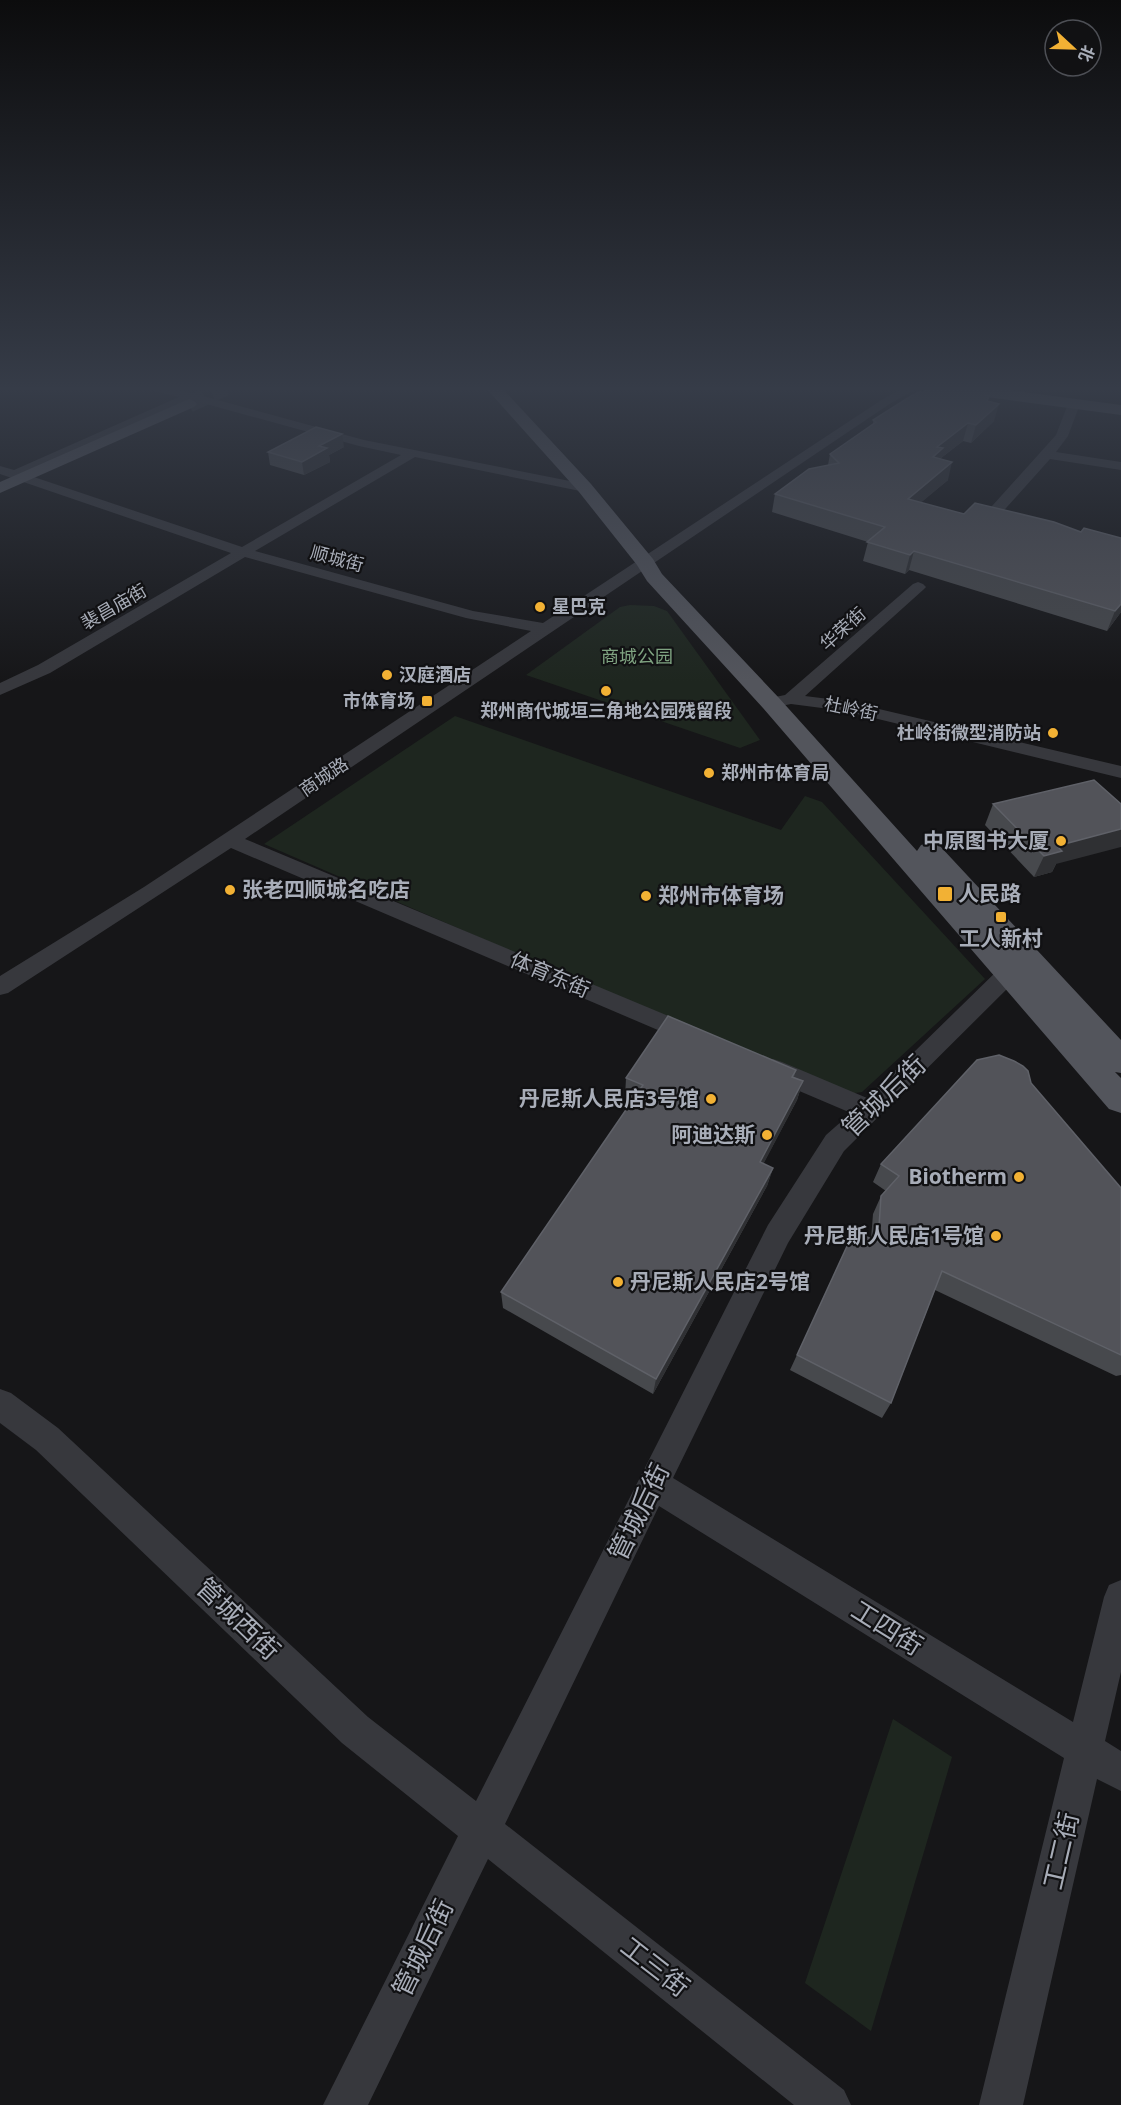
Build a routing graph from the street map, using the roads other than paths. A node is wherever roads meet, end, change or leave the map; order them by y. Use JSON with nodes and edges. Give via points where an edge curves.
{"nodes":[{"id":1,"x":39,"y":485,"type":"edge"},
{"id":2,"x":358,"y":485,"type":"edge"},
{"id":3,"x":571,"y":485,"type":"edge"},
{"id":4,"x":582,"y":485,"type":"edge"},
{"id":5,"x":601,"y":485,"type":"edge"},
{"id":6,"x":762,"y":485,"type":"edge"},
{"id":7,"x":1019,"y":485,"type":"edge"},
{"id":8,"x":585,"y":488,"type":"junction"},
{"id":9,"x":1019,"y":525,"type":"edge"},
{"id":10,"x":244,"y":553,"type":"junction"},
{"id":11,"x":653,"y":559,"type":"junction"},
{"id":12,"x":918,"y":587,"type":"dead end"},
{"id":13,"x":547,"y":629,"type":"junction"},
{"id":14,"x":0,"y":690,"type":"edge"},
{"id":15,"x":781,"y":701,"type":"junction"},
{"id":16,"x":1121,"y":772,"type":"edge"},
{"id":17,"x":230,"y":840,"type":"junction"},
{"id":18,"x":1009,"y":973,"type":"junction"},
{"id":19,"x":0,"y":987,"type":"edge"},
{"id":20,"x":718,"y":1046,"type":"edge"},
{"id":21,"x":750,"y":1060,"type":"edge"},
{"id":22,"x":1121,"y":1061,"type":"edge"},
{"id":23,"x":1121,"y":1100,"type":"edge"},
{"id":24,"x":870,"y":1110,"type":"junction"},
{"id":25,"x":0,"y":1404,"type":"edge"},
{"id":26,"x":653,"y":1484,"type":"junction"},
{"id":27,"x":1121,"y":1597,"type":"edge"},
{"id":28,"x":1085,"y":1751,"type":"junction"},
{"id":29,"x":1121,"y":1772,"type":"edge"},
{"id":30,"x":481,"y":1830,"type":"junction"},
{"id":31,"x":345,"y":2105,"type":"edge"},
{"id":32,"x":829,"y":2105,"type":"edge"},
{"id":33,"x":1001,"y":2105,"type":"edge"}],
"edges":[{"from":1,"to":10,"type":"street","name":"顺城街"},
{"from":2,"to":10,"type":"street","name":"裴昌庙街"},
{"from":3,"to":8,"type":"street"},
{"from":4,"to":8,"type":"main road"},
{"from":5,"to":11,"type":"main road"},
{"from":6,"to":11,"type":"street","name":"商城路"},
{"from":7,"to":9,"type":"street","via":[[988,519]]},
{"from":8,"to":11,"type":"main road"},
{"from":10,"to":13,"type":"street","name":"顺城街","via":[[472,615]]},
{"from":10,"to":14,"type":"street","name":"裴昌庙街","via":[[44,669]]},
{"from":11,"to":13,"type":"street","name":"商城路"},
{"from":11,"to":15,"type":"main road","via":[[654,577]]},
{"from":12,"to":15,"type":"street","name":"华荣街"},
{"from":13,"to":17,"type":"street","name":"商城路"},
{"from":15,"to":16,"type":"street","name":"杜岭街","via":[[845,706]]},
{"from":15,"to":18,"type":"main road"},
{"from":15,"to":22,"type":"main road"},
{"from":17,"to":19,"type":"street","name":"商城路"},
{"from":17,"to":20,"type":"street","name":"体育东街"},
{"from":18,"to":23,"type":"main road"},
{"from":18,"to":24,"type":"street","name":"管城后街"},
{"from":21,"to":24,"type":"street"},
{"from":24,"to":26,"type":"street","name":"管城后街","via":[[835,1143],[778,1234]]},
{"from":25,"to":30,"type":"street","name":"管城西街","via":[[47,1439],[355,1731]]},
{"from":26,"to":28,"type":"street","name":"工四街"},
{"from":26,"to":30,"type":"street","name":"管城后街"},
{"from":27,"to":28,"type":"street","name":"工二街"},
{"from":28,"to":29,"type":"street","name":"工四街"},
{"from":28,"to":33,"type":"street","name":"工二街"},
{"from":30,"to":31,"type":"street","name":"管城后街"},
{"from":30,"to":32,"type":"street","name":"工三街"}]}
